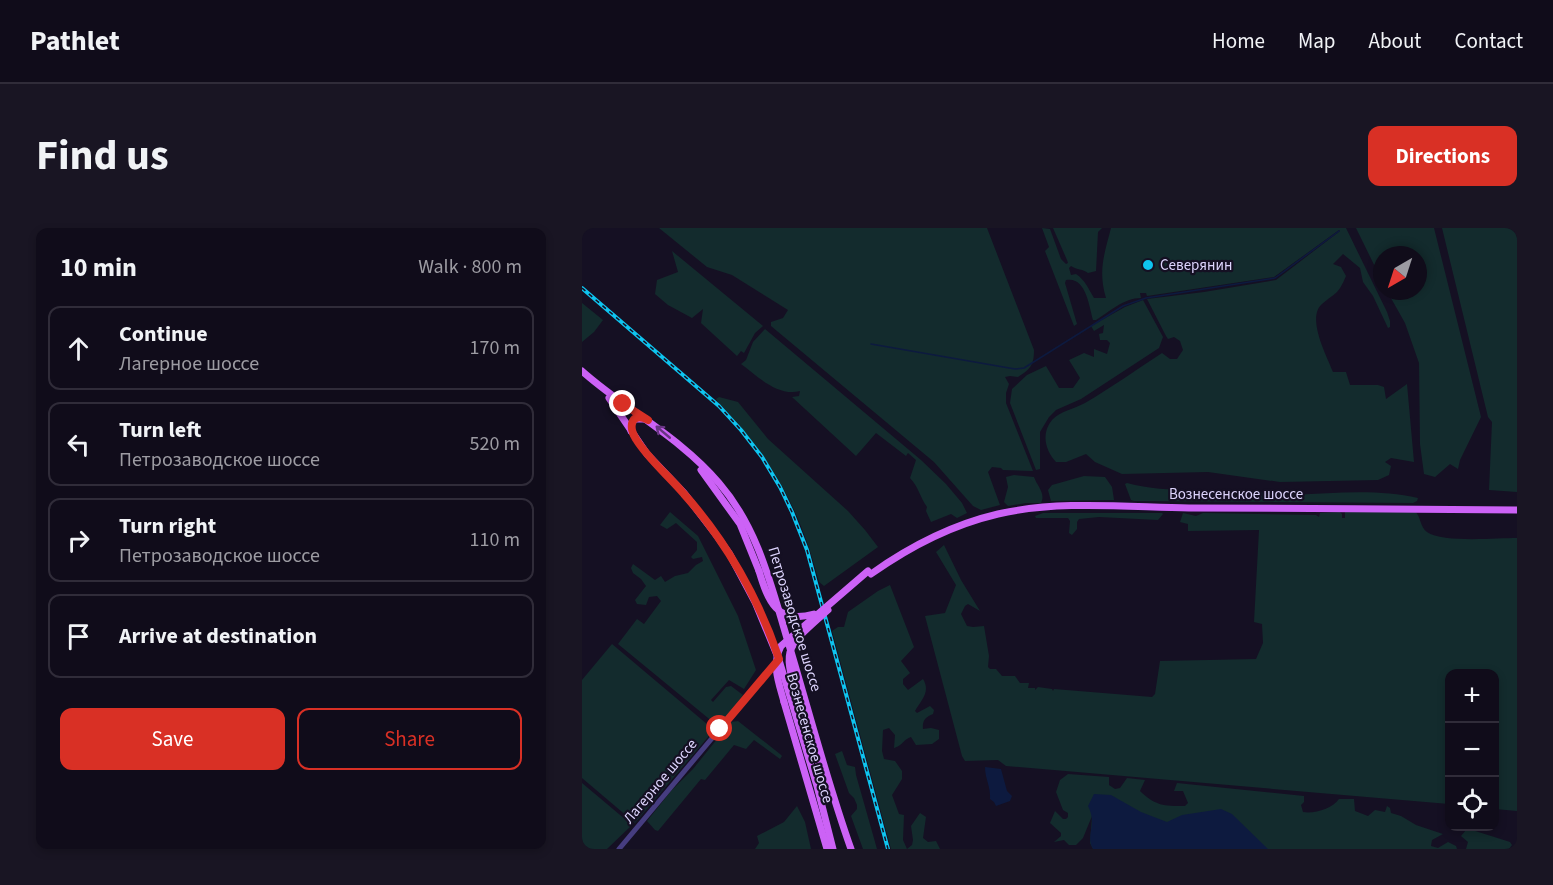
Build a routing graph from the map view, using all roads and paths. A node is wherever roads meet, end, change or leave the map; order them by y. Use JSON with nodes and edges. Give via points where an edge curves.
{"nodes":[{"id":1,"x":582,"y":370,"type":"edge"},
{"id":2,"x":600,"y":387,"type":"junction"},
{"id":3,"x":648,"y":420,"type":"junction"},
{"id":4,"x":631,"y":431,"type":"junction"},
{"id":5,"x":677,"y":444,"type":"junction"},
{"id":6,"x":1517,"y":510,"type":"edge"},
{"id":7,"x":869,"y":572,"type":"junction"},
{"id":8,"x":816,"y":614,"type":"junction"},
{"id":9,"x":779,"y":659,"type":"junction"},
{"id":10,"x":767,"y":674,"type":"junction"},
{"id":11,"x":784,"y":678,"type":"junction"},
{"id":12,"x":844,"y":828,"type":"junction"},
{"id":13,"x":619,"y":849,"type":"edge"},
{"id":14,"x":827,"y":849,"type":"edge"},
{"id":15,"x":833,"y":849,"type":"edge"},
{"id":16,"x":851,"y":849,"type":"edge"}],
"edges":[{"from":1,"to":2,"type":"main road","name":"Петрозаводское шоссе"},
{"from":2,"to":3,"type":"main road","name":"Петрозаводское шоссе"},
{"from":2,"to":4,"type":"main road","name":"Петрозаводское шоссе"},
{"from":3,"to":4,"type":"main road","via":[[635,419]]},
{"from":5,"to":3,"type":"main road","name":"Петрозаводское шоссе","one_way":true},
{"from":4,"to":9,"type":"main road","name":"Петрозаводское шоссе","via":[[729,553]]},
{"from":5,"to":8,"type":"main road","bridge":true,"via":[[734,513],[770,601],[779,611],[793,617]]},
{"from":5,"to":12,"type":"main road","name":"Петрозаводское шоссе","via":[[725,490],[760,549]]},
{"from":6,"to":7,"type":"main road","name":"Вознесенское шоссе","via":[[1056,507],[1014,511],[957,526]]},
{"from":7,"to":8,"type":"main road","name":"Вознесенское шоссе","bridge":true},
{"from":7,"to":12,"type":"main road","name":"Вознесенское шоссе","bridge":true,"via":[[793,643],[788,664],[818,764]]},
{"from":8,"to":14,"type":"main road","name":"Вознесенское шоссе","bridge":true,"via":[[788,639],[777,654],[775,666]]},
{"from":9,"to":10,"type":"street","name":"Лагерное шоссе"},
{"from":9,"to":11,"type":"main road","name":"Петрозаводское шоссе"},
{"from":10,"to":11,"type":"street","via":[[776,672]]},
{"from":10,"to":13,"type":"street","name":"Лагерное шоссе"},
{"from":11,"to":15,"type":"main road","name":"Петрозаводское шоссе"},
{"from":12,"to":16,"type":"main road","name":"Петрозаводское шоссе"}]}
